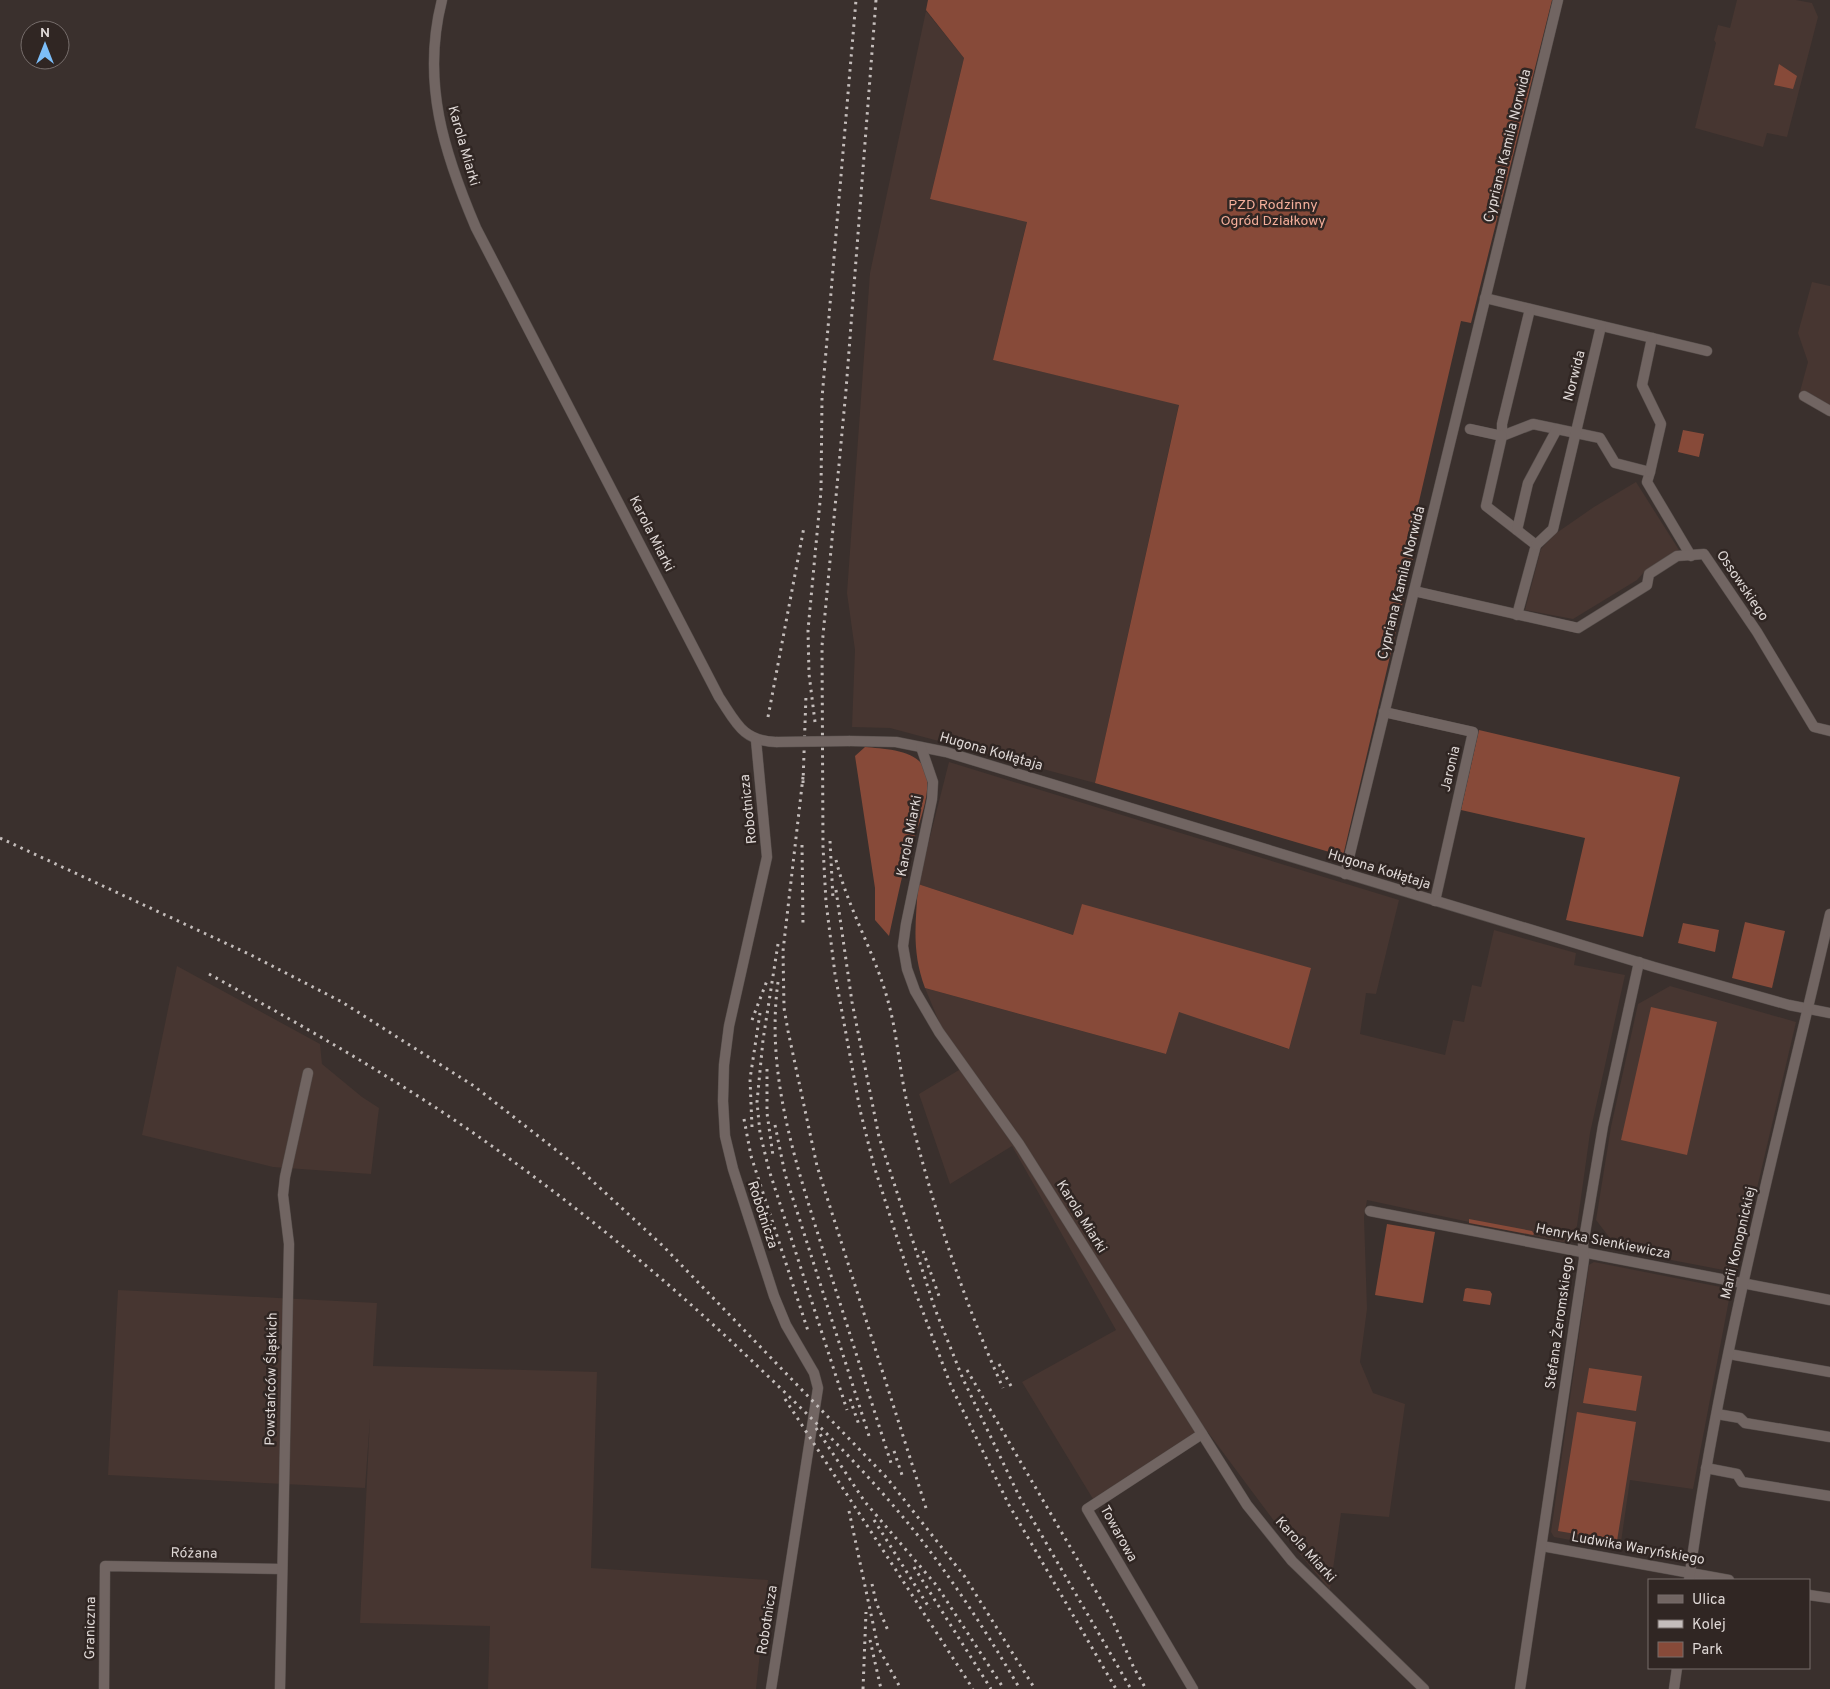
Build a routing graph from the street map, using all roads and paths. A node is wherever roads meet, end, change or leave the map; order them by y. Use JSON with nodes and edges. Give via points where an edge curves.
{"nodes":[{"id":1,"x":442,"y":0,"type":"edge"},
{"id":2,"x":1558,"y":0,"type":"edge"},
{"id":3,"x":1485,"y":298,"type":"junction"},
{"id":4,"x":1530,"y":309,"type":"junction"},
{"id":5,"x":1601,"y":326,"type":"junction"},
{"id":6,"x":1652,"y":338,"type":"junction"},
{"id":7,"x":1707,"y":351,"type":"dead end"},
{"id":8,"x":1804,"y":396,"type":"dead end"},
{"id":9,"x":1830,"y":411,"type":"edge"},
{"id":10,"x":1470,"y":429,"type":"dead end"},
{"id":11,"x":1556,"y":429,"type":"junction"},
{"id":12,"x":1576,"y":433,"type":"junction"},
{"id":13,"x":1502,"y":436,"type":"junction"},
{"id":14,"x":1650,"y":472,"type":"junction"},
{"id":15,"x":1517,"y":530,"type":"junction"},
{"id":16,"x":1536,"y":546,"type":"junction"},
{"id":17,"x":1691,"y":556,"type":"junction"},
{"id":18,"x":1414,"y":591,"type":"junction"},
{"id":19,"x":1517,"y":615,"type":"junction"},
{"id":20,"x":1384,"y":712,"type":"junction"},
{"id":21,"x":1830,"y":731,"type":"edge"},
{"id":22,"x":756,"y":740,"type":"junction"},
{"id":23,"x":921,"y":747,"type":"junction"},
{"id":24,"x":1345,"y":874,"type":"junction"},
{"id":25,"x":1435,"y":901,"type":"junction"},
{"id":26,"x":1830,"y":914,"type":"edge"},
{"id":27,"x":1639,"y":962,"type":"junction"},
{"id":28,"x":1808,"y":1010,"type":"junction"},
{"id":29,"x":1830,"y":1013,"type":"edge"},
{"id":30,"x":308,"y":1073,"type":"dead end"},
{"id":31,"x":1370,"y":1211,"type":"dead end"},
{"id":32,"x":1584,"y":1252,"type":"junction"},
{"id":33,"x":1743,"y":1283,"type":"junction"},
{"id":34,"x":1830,"y":1300,"type":"edge"},
{"id":35,"x":1729,"y":1354,"type":"junction"},
{"id":36,"x":1830,"y":1372,"type":"edge"},
{"id":37,"x":1717,"y":1414,"type":"junction"},
{"id":38,"x":1202,"y":1434,"type":"junction"},
{"id":39,"x":1830,"y":1438,"type":"edge"},
{"id":40,"x":1706,"y":1468,"type":"junction"},
{"id":41,"x":1830,"y":1496,"type":"edge"},
{"id":42,"x":1542,"y":1546,"type":"junction"},
{"id":43,"x":105,"y":1566,"type":"joint"},
{"id":44,"x":282,"y":1569,"type":"junction"},
{"id":45,"x":1689,"y":1577,"type":"edge"},
{"id":46,"x":1716,"y":1579,"type":"edge"},
{"id":47,"x":1810,"y":1595,"type":"edge"},
{"id":48,"x":1830,"y":1598,"type":"edge"},
{"id":49,"x":1677,"y":1669,"type":"edge"},
{"id":50,"x":104,"y":1689,"type":"edge"},
{"id":51,"x":280,"y":1689,"type":"edge"},
{"id":52,"x":771,"y":1689,"type":"edge"},
{"id":53,"x":1193,"y":1689,"type":"edge"},
{"id":54,"x":1424,"y":1689,"type":"edge"},
{"id":55,"x":1520,"y":1689,"type":"edge"},
{"id":56,"x":1674,"y":1689,"type":"edge"}],
"edges":[{"from":1,"to":22,"type":"street","name":"Karola Miarki","via":[[432,64],[436,100],[454,178],[476,228],[719,697],[741,729]]},
{"from":2,"to":3,"type":"street","name":"Cypriana Kamila Norwida"},
{"from":3,"to":4,"type":"street"},
{"from":3,"to":18,"type":"street","name":"Cypriana Kamila Norwida"},
{"from":4,"to":5,"type":"street"},
{"from":4,"to":13,"type":"street","via":[[1502,424]]},
{"from":5,"to":6,"type":"street"},
{"from":5,"to":12,"type":"street","name":"Norwida"},
{"from":6,"to":7,"type":"street"},
{"from":6,"to":14,"type":"street","via":[[1642,385],[1661,424]]},
{"from":8,"to":9,"type":"street"},
{"from":10,"to":13,"type":"street"},
{"from":11,"to":12,"type":"street"},
{"from":11,"to":13,"type":"street","via":[[1533,424]]},
{"from":11,"to":15,"type":"street","via":[[1528,482]]},
{"from":12,"to":14,"type":"street","via":[[1600,438],[1615,463]]},
{"from":12,"to":16,"type":"street","name":"Norwida","via":[[1553,529]]},
{"from":13,"to":15,"type":"street","via":[[1486,506]]},
{"from":14,"to":17,"type":"street","via":[[1647,482]]},
{"from":15,"to":16,"type":"street"},
{"from":16,"to":19,"type":"street"},
{"from":17,"to":19,"type":"street","via":[[1677,556],[1650,574],[1647,585],[1578,628]]},
{"from":17,"to":21,"type":"street","name":"Ossowskiego","via":[[1704,554],[1816,728]]},
{"from":18,"to":19,"type":"street"},
{"from":18,"to":20,"type":"street","name":"Cypriana Kamila Norwida"},
{"from":20,"to":24,"type":"street","name":"Cypriana Kamila Norwida"},
{"from":20,"to":25,"type":"street","name":"Jaronia","via":[[1473,732]]},
{"from":22,"to":23,"type":"street","bridge":true,"via":[[896,742]]},
{"from":22,"to":52,"type":"street","name":"Robotnicza","via":[[767,856],[729,1026],[723,1101],[726,1136],[733,1169],[774,1296],[814,1373],[818,1388]]},
{"from":23,"to":24,"type":"street","name":"Hugona Kołłątaja"},
{"from":23,"to":38,"type":"street","name":"Karola Miarki","via":[[933,782],[932,799],[906,924],[903,946],[906,969],[939,1032],[1019,1144]]},
{"from":24,"to":25,"type":"street","name":"Hugona Kołłątaja"},
{"from":25,"to":27,"type":"street","name":"Hugona Kołłątaja"},
{"from":26,"to":28,"type":"street","name":"Marii Konopnickiej"},
{"from":27,"to":28,"type":"street","name":"Hugona Kołłątaja"},
{"from":27,"to":32,"type":"street","name":"Stefana Żeromskiego","via":[[1602,1126]]},
{"from":28,"to":29,"type":"street","name":"Hugona Kołłątaja"},
{"from":28,"to":33,"type":"street","name":"Marii Konopnickiej"},
{"from":30,"to":44,"type":"street","name":"Powstańców Śląskich","via":[[283,1195],[289,1244]]},
{"from":31,"to":32,"type":"street","name":"Henryka Sienkiewicza"},
{"from":32,"to":33,"type":"street","name":"Henryka Sienkiewicza"},
{"from":32,"to":42,"type":"street","name":"Stefana Żeromskiego"},
{"from":33,"to":34,"type":"street","name":"Henryka Sienkiewicza"},
{"from":33,"to":35,"type":"street","name":"Marii Konopnickiej"},
{"from":35,"to":36,"type":"street"},
{"from":35,"to":37,"type":"street","name":"Marii Konopnickiej"},
{"from":37,"to":39,"type":"street","via":[[1740,1418],[1745,1423]]},
{"from":37,"to":40,"type":"street","name":"Marii Konopnickiej"},
{"from":38,"to":53,"type":"street","name":"Towarowa","via":[[1087,1509]]},
{"from":38,"to":54,"type":"street","name":"Karola Miarki","via":[[1247,1505],[1292,1561]]},
{"from":40,"to":41,"type":"street","via":[[1737,1474],[1742,1482]]},
{"from":40,"to":45,"type":"street","name":"Marii Konopnickiej"},
{"from":42,"to":45,"type":"street","name":"Ludwika Waryńskiego"},
{"from":42,"to":55,"type":"street","name":"Stefana Żeromskiego"},
{"from":43,"to":44,"type":"street","name":"Różana"},
{"from":43,"to":50,"type":"street","name":"Graniczna"},
{"from":44,"to":51,"type":"street","name":"Powstańców Śląskich"},
{"from":45,"to":46,"type":"street","name":"Ludwika Waryńskiego"},
{"from":47,"to":48,"type":"street"},
{"from":49,"to":56,"type":"street"}]}
